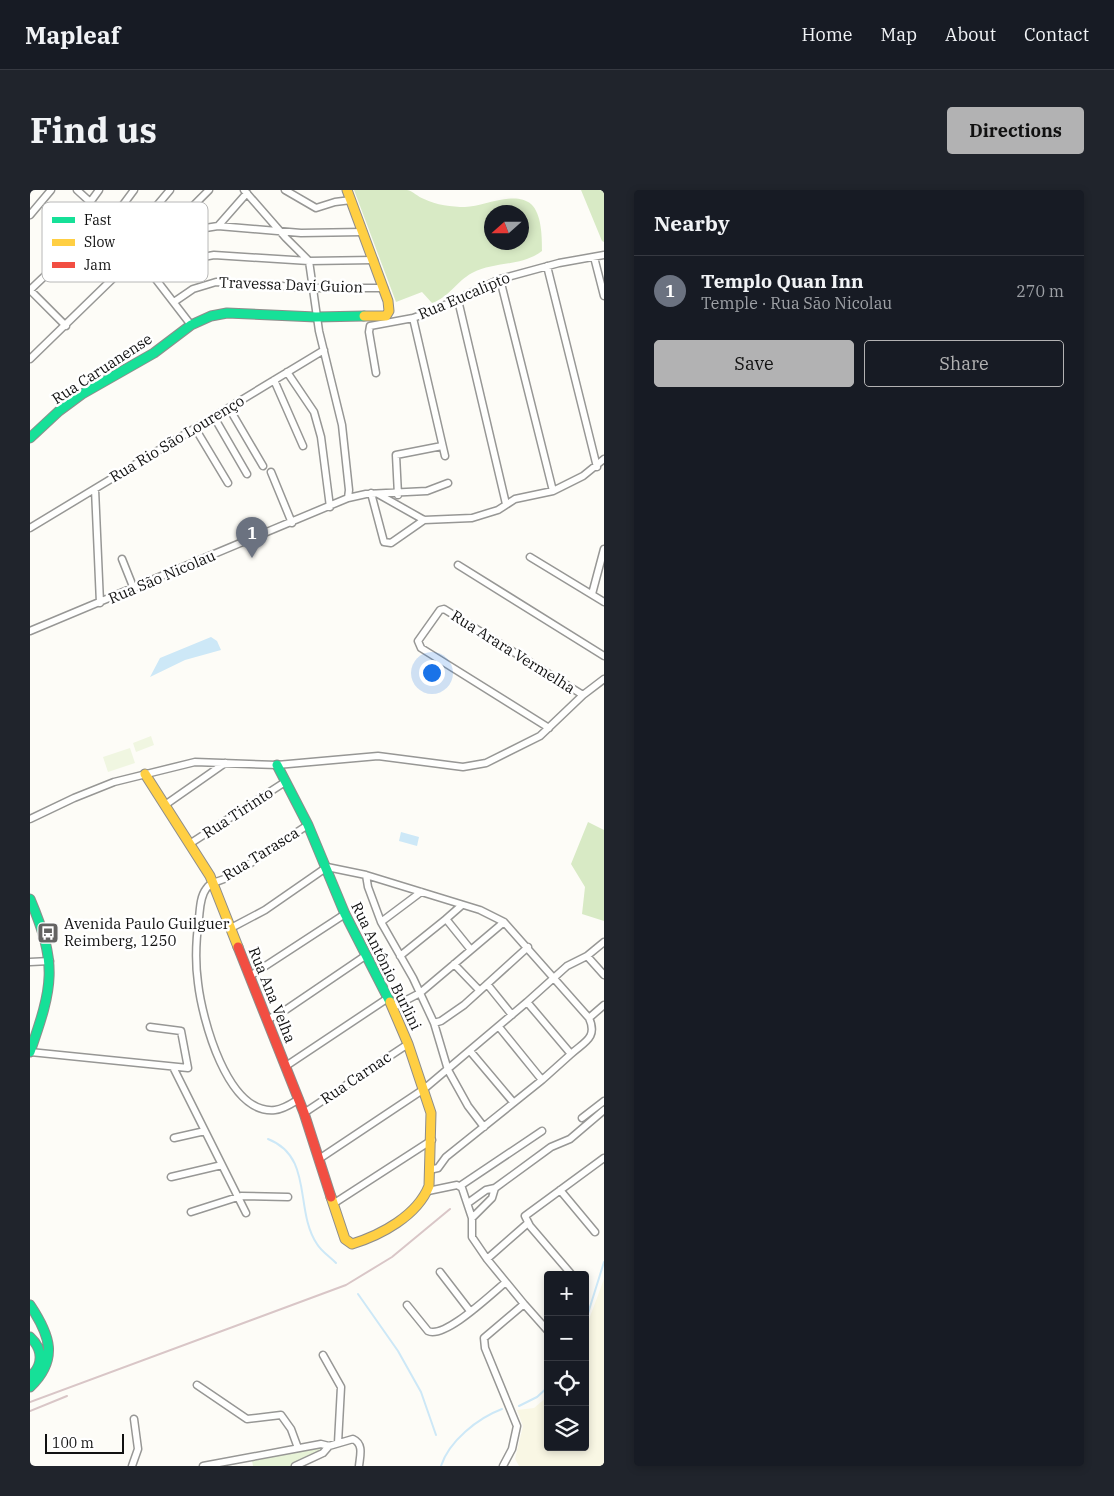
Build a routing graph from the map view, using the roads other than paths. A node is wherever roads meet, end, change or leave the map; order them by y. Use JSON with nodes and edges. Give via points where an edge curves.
{"nodes":[{"id":1,"x":51,"y":190,"type":"edge"},
{"id":2,"x":77,"y":190,"type":"edge"},
{"id":3,"x":99,"y":190,"type":"edge"},
{"id":4,"x":134,"y":190,"type":"edge"},
{"id":5,"x":170,"y":190,"type":"edge"},
{"id":6,"x":209,"y":190,"type":"edge"},
{"id":7,"x":285,"y":190,"type":"edge"},
{"id":8,"x":246,"y":192,"type":"edge"},
{"id":9,"x":347,"y":193,"type":"edge"},
{"id":10,"x":91,"y":201,"type":"joint"},
{"id":11,"x":123,"y":202,"type":"edge"},
{"id":12,"x":160,"y":202,"type":"edge"},
{"id":13,"x":197,"y":202,"type":"edge"},
{"id":14,"x":30,"y":215,"type":"edge"},
{"id":15,"x":218,"y":226,"type":"junction"},
{"id":16,"x":208,"y":228,"type":"edge"},
{"id":17,"x":281,"y":232,"type":"junction"},
{"id":18,"x":363,"y":232,"type":"junction"},
{"id":19,"x":208,"y":255,"type":"edge"},
{"id":20,"x":604,"y":255,"type":"edge"},
{"id":21,"x":594,"y":257,"type":"junction"},
{"id":22,"x":309,"y":260,"type":"junction"},
{"id":23,"x":374,"y":260,"type":"junction"},
{"id":24,"x":547,"y":266,"type":"junction"},
{"id":25,"x":42,"y":279,"type":"edge"},
{"id":26,"x":500,"y":279,"type":"junction"},
{"id":27,"x":110,"y":282,"type":"edge"},
{"id":28,"x":158,"y":282,"type":"edge"},
{"id":29,"x":313,"y":288,"type":"junction"},
{"id":30,"x":384,"y":288,"type":"junction"},
{"id":31,"x":30,"y":290,"type":"edge"},
{"id":32,"x":604,"y":296,"type":"edge"},
{"id":33,"x":458,"y":300,"type":"junction"},
{"id":34,"x":174,"y":302,"type":"junction"},
{"id":35,"x":316,"y":317,"type":"junction"},
{"id":36,"x":388,"y":318,"type":"junction"},
{"id":37,"x":413,"y":318,"type":"junction"},
{"id":38,"x":191,"y":324,"type":"junction"},
{"id":39,"x":66,"y":326,"type":"junction"},
{"id":40,"x":324,"y":350,"type":"junction"},
{"id":41,"x":30,"y":359,"type":"edge"},
{"id":42,"x":287,"y":372,"type":"junction"},
{"id":43,"x":376,"y":373,"type":"dead end"},
{"id":44,"x":274,"y":380,"type":"junction"},
{"id":45,"x":229,"y":408,"type":"junction"},
{"id":46,"x":214,"y":417,"type":"junction"},
{"id":47,"x":195,"y":428,"type":"junction"},
{"id":48,"x":30,"y":438,"type":"edge"},
{"id":49,"x":303,"y":446,"type":"dead end"},
{"id":50,"x":442,"y":446,"type":"junction"},
{"id":51,"x":445,"y":456,"type":"dead end"},
{"id":52,"x":604,"y":459,"type":"edge"},
{"id":53,"x":263,"y":466,"type":"dead end"},
{"id":54,"x":597,"y":467,"type":"junction"},
{"id":55,"x":271,"y":472,"type":"dead end"},
{"id":56,"x":247,"y":474,"type":"dead end"},
{"id":57,"x":228,"y":483,"type":"dead end"},
{"id":58,"x":448,"y":483,"type":"dead end"},
{"id":59,"x":95,"y":489,"type":"junction"},
{"id":60,"x":553,"y":491,"type":"junction"},
{"id":61,"x":375,"y":494,"type":"junction"},
{"id":62,"x":398,"y":494,"type":"junction"},
{"id":63,"x":348,"y":498,"type":"junction"},
{"id":64,"x":506,"y":504,"type":"junction"},
{"id":65,"x":330,"y":507,"type":"junction"},
{"id":66,"x":424,"y":520,"type":"junction"},
{"id":67,"x":292,"y":523,"type":"junction"},
{"id":68,"x":30,"y":528,"type":"edge"},
{"id":69,"x":604,"y":548,"type":"edge"},
{"id":70,"x":530,"y":557,"type":"dead end"},
{"id":71,"x":122,"y":559,"type":"dead end"},
{"id":72,"x":458,"y":566,"type":"dead end"},
{"id":73,"x":134,"y":589,"type":"junction"},
{"id":74,"x":592,"y":594,"type":"junction"},
{"id":75,"x":604,"y":602,"type":"edge"},
{"id":76,"x":100,"y":603,"type":"junction"},
{"id":77,"x":30,"y":631,"type":"edge"},
{"id":78,"x":604,"y":656,"type":"edge"},
{"id":79,"x":604,"y":679,"type":"edge"},
{"id":80,"x":582,"y":695,"type":"junction"},
{"id":81,"x":549,"y":728,"type":"junction"},
{"id":82,"x":225,"y":763,"type":"junction"},
{"id":83,"x":277,"y":765,"type":"junction"},
{"id":84,"x":145,"y":774,"type":"junction"},
{"id":85,"x":285,"y":782,"type":"junction"},
{"id":86,"x":165,"y":805,"type":"junction"},
{"id":87,"x":30,"y":819,"type":"edge"},
{"id":88,"x":308,"y":825,"type":"junction"},
{"id":89,"x":191,"y":843,"type":"junction"},
{"id":90,"x":327,"y":868,"type":"junction"},
{"id":91,"x":366,"y":875,"type":"junction"},
{"id":92,"x":213,"y":882,"type":"junction"},
{"id":93,"x":421,"y":892,"type":"junction"},
{"id":94,"x":30,"y":898,"type":"edge"},
{"id":95,"x":462,"y":905,"type":"junction"},
{"id":96,"x":33,"y":914,"type":"edge"},
{"id":97,"x":345,"y":914,"type":"junction"},
{"id":98,"x":446,"y":919,"type":"junction"},
{"id":99,"x":381,"y":922,"type":"junction"},
{"id":100,"x":504,"y":922,"type":"junction"},
{"id":101,"x":231,"y":928,"type":"junction"},
{"id":102,"x":604,"y":942,"type":"edge"},
{"id":103,"x":528,"y":947,"type":"junction"},
{"id":104,"x":471,"y":950,"type":"junction"},
{"id":105,"x":365,"y":956,"type":"junction"},
{"id":106,"x":400,"y":956,"type":"junction"},
{"id":107,"x":587,"y":956,"type":"junction"},
{"id":108,"x":50,"y":961,"type":"junction"},
{"id":109,"x":30,"y":962,"type":"edge"},
{"id":110,"x":454,"y":964,"type":"junction"},
{"id":111,"x":604,"y":975,"type":"edge"},
{"id":112,"x":250,"y":976,"type":"junction"},
{"id":113,"x":555,"y":978,"type":"junction"},
{"id":114,"x":488,"y":984,"type":"junction"},
{"id":115,"x":480,"y":990,"type":"junction"},
{"id":116,"x":420,"y":993,"type":"junction"},
{"id":117,"x":391,"y":1002,"type":"junction"},
{"id":118,"x":527,"y":1002,"type":"junction"},
{"id":119,"x":604,"y":1005,"type":"edge"},
{"id":120,"x":512,"y":1015,"type":"junction"},
{"id":121,"x":590,"y":1018,"type":"junction"},
{"id":122,"x":267,"y":1020,"type":"junction"},
{"id":123,"x":434,"y":1023,"type":"junction"},
{"id":124,"x":150,"y":1027,"type":"dead end"},
{"id":125,"x":498,"y":1027,"type":"junction"},
{"id":126,"x":408,"y":1044,"type":"junction"},
{"id":127,"x":470,"y":1051,"type":"junction"},
{"id":128,"x":30,"y":1052,"type":"edge"},
{"id":129,"x":571,"y":1054,"type":"junction"},
{"id":130,"x":173,"y":1066,"type":"junction"},
{"id":131,"x":286,"y":1066,"type":"junction"},
{"id":132,"x":448,"y":1070,"type":"junction"},
{"id":133,"x":542,"y":1080,"type":"junction"},
{"id":134,"x":424,"y":1089,"type":"junction"},
{"id":135,"x":299,"y":1099,"type":"junction"},
{"id":136,"x":604,"y":1101,"type":"edge"},
{"id":137,"x":513,"y":1102,"type":"junction"},
{"id":138,"x":604,"y":1110,"type":"edge"},
{"id":139,"x":304,"y":1113,"type":"junction"},
{"id":140,"x":582,"y":1118,"type":"dead end"},
{"id":141,"x":484,"y":1126,"type":"junction"},
{"id":142,"x":205,"y":1131,"type":"junction"},
{"id":143,"x":542,"y":1131,"type":"dead end"},
{"id":144,"x":174,"y":1138,"type":"dead end"},
{"id":145,"x":432,"y":1140,"type":"junction"},
{"id":146,"x":446,"y":1157,"type":"junction"},
{"id":147,"x":430,"y":1158,"type":"junction"},
{"id":148,"x":604,"y":1158,"type":"edge"},
{"id":149,"x":319,"y":1159,"type":"junction"},
{"id":150,"x":222,"y":1165,"type":"junction"},
{"id":151,"x":429,"y":1170,"type":"junction"},
{"id":152,"x":171,"y":1177,"type":"dead end"},
{"id":153,"x":460,"y":1186,"type":"junction"},
{"id":154,"x":495,"y":1188,"type":"junction"},
{"id":155,"x":560,"y":1190,"type":"junction"},
{"id":156,"x":428,"y":1191,"type":"junction"},
{"id":157,"x":238,"y":1197,"type":"junction"},
{"id":158,"x":288,"y":1197,"type":"dead end"},
{"id":159,"x":468,"y":1203,"type":"junction"},
{"id":160,"x":333,"y":1204,"type":"junction"},
{"id":161,"x":191,"y":1212,"type":"dead end"},
{"id":162,"x":246,"y":1213,"type":"dead end"},
{"id":163,"x":472,"y":1218,"type":"junction"},
{"id":164,"x":528,"y":1223,"type":"junction"},
{"id":165,"x":594,"y":1232,"type":"dead end"},
{"id":166,"x":487,"y":1259,"type":"junction"},
{"id":167,"x":569,"y":1271,"type":"edge"},
{"id":168,"x":440,"y":1272,"type":"dead end"},
{"id":169,"x":506,"y":1282,"type":"junction"},
{"id":170,"x":30,"y":1304,"type":"edge"},
{"id":171,"x":524,"y":1304,"type":"junction"},
{"id":172,"x":407,"y":1305,"type":"dead end"},
{"id":173,"x":470,"y":1311,"type":"junction"},
{"id":174,"x":544,"y":1326,"type":"edge"},
{"id":175,"x":30,"y":1337,"type":"edge"},
{"id":176,"x":323,"y":1355,"type":"dead end"},
{"id":177,"x":30,"y":1378,"type":"edge"},
{"id":178,"x":197,"y":1385,"type":"dead end"},
{"id":179,"x":30,"y":1386,"type":"edge"},
{"id":180,"x":134,"y":1419,"type":"dead end"},
{"id":181,"x":338,"y":1443,"type":"junction"},
{"id":182,"x":329,"y":1446,"type":"junction"},
{"id":183,"x":298,"y":1448,"type":"junction"},
{"id":184,"x":132,"y":1466,"type":"edge"},
{"id":185,"x":202,"y":1466,"type":"edge"},
{"id":186,"x":295,"y":1466,"type":"edge"},
{"id":187,"x":358,"y":1466,"type":"edge"},
{"id":188,"x":503,"y":1466,"type":"edge"}],
"edges":[{"from":1,"to":14,"type":"street"},
{"from":2,"to":10,"type":"street"},
{"from":3,"to":10,"type":"street"},
{"from":4,"to":11,"type":"street"},
{"from":5,"to":12,"type":"street"},
{"from":6,"to":13,"type":"street"},
{"from":7,"to":9,"type":"street","via":[[316,208],[335,202]]},
{"from":8,"to":15,"type":"street"},
{"from":8,"to":17,"type":"street"},
{"from":9,"to":18,"type":"street"},
{"from":15,"to":16,"type":"street"},
{"from":15,"to":17,"type":"street"},
{"from":17,"to":18,"type":"street"},
{"from":17,"to":22,"type":"street"},
{"from":18,"to":23,"type":"street"},
{"from":19,"to":22,"type":"street"},
{"from":20,"to":21,"type":"street","name":"Rua Eucalipto"},
{"from":21,"to":24,"type":"street","name":"Rua Eucalipto"},
{"from":21,"to":32,"type":"street"},
{"from":22,"to":23,"type":"street"},
{"from":22,"to":29,"type":"street"},
{"from":23,"to":30,"type":"street"},
{"from":24,"to":26,"type":"street","name":"Rua Eucalipto"},
{"from":24,"to":54,"type":"street"},
{"from":25,"to":31,"type":"street"},
{"from":26,"to":33,"type":"street","name":"Rua Eucalipto"},
{"from":26,"to":60,"type":"street"},
{"from":27,"to":39,"type":"street"},
{"from":28,"to":34,"type":"street"},
{"from":29,"to":30,"type":"street","name":"Travessa Davi Guion"},
{"from":29,"to":34,"type":"street","name":"Travessa Davi Guion","via":[[216,282],[202,285]]},
{"from":29,"to":35,"type":"street"},
{"from":30,"to":36,"type":"street"},
{"from":31,"to":39,"type":"street"},
{"from":33,"to":37,"type":"street","name":"Rua Eucalipto"},
{"from":33,"to":64,"type":"street"},
{"from":34,"to":38,"type":"street"},
{"from":35,"to":36,"type":"street","name":"Rua Caruanense"},
{"from":35,"to":38,"type":"street","name":"Rua Caruanense","via":[[227,313]]},
{"from":35,"to":40,"type":"street"},
{"from":36,"to":37,"type":"street","name":"Rua Eucalipto"},
{"from":36,"to":43,"type":"street","name":"Rua Eucalipto","via":[[369,329]]},
{"from":37,"to":50,"type":"street"},
{"from":38,"to":48,"type":"street","name":"Rua Caruanense","via":[[154,353],[68,404]]},
{"from":39,"to":41,"type":"street"},
{"from":40,"to":42,"type":"street","name":"Rua Rio São Lourenço"},
{"from":40,"to":63,"type":"street","via":[[342,425]]},
{"from":42,"to":44,"type":"street","name":"Rua Rio São Lourenço"},
{"from":42,"to":65,"type":"street","via":[[314,412],[321,437]]},
{"from":44,"to":45,"type":"street","name":"Rua Rio São Lourenço"},
{"from":44,"to":49,"type":"street"},
{"from":45,"to":46,"type":"street","name":"Rua Rio São Lourenço"},
{"from":45,"to":53,"type":"street"},
{"from":46,"to":47,"type":"street","name":"Rua Rio São Lourenço"},
{"from":46,"to":56,"type":"street"},
{"from":47,"to":57,"type":"street"},
{"from":47,"to":59,"type":"street","name":"Rua Rio São Lourenço"},
{"from":50,"to":51,"type":"street"},
{"from":50,"to":62,"type":"street","via":[[396,455]]},
{"from":52,"to":54,"type":"street"},
{"from":54,"to":60,"type":"street"},
{"from":55,"to":67,"type":"street"},
{"from":58,"to":62,"type":"street","name":"Rua São Nicolau","via":[[427,491]]},
{"from":59,"to":68,"type":"street","name":"Rua Rio São Lourenço"},
{"from":59,"to":76,"type":"street"},
{"from":60,"to":64,"type":"street","via":[[514,499]]},
{"from":61,"to":62,"type":"street","name":"Rua São Nicolau"},
{"from":61,"to":63,"type":"street","name":"Rua São Nicolau"},
{"from":61,"to":66,"type":"street"},
{"from":61,"to":66,"type":"street","via":[[384,542],[391,543]]},
{"from":63,"to":65,"type":"street","name":"Rua São Nicolau"},
{"from":64,"to":66,"type":"street","via":[[498,510],[472,518]]},
{"from":65,"to":67,"type":"street","name":"Rua São Nicolau"},
{"from":67,"to":73,"type":"street","name":"Rua São Nicolau"},
{"from":69,"to":74,"type":"street"},
{"from":70,"to":74,"type":"street"},
{"from":71,"to":73,"type":"street"},
{"from":72,"to":78,"type":"street"},
{"from":73,"to":76,"type":"street","name":"Rua São Nicolau"},
{"from":74,"to":75,"type":"street"},
{"from":76,"to":77,"type":"street","name":"Rua São Nicolau"},
{"from":79,"to":80,"type":"street"},
{"from":80,"to":81,"type":"street"},
{"from":80,"to":81,"type":"street","name":"Rua Arara Vermelha","via":[[440,610],[418,641],[419,646]]},
{"from":81,"to":83,"type":"street","via":[[526,744],[476,766],[378,756]]},
{"from":82,"to":83,"type":"street"},
{"from":82,"to":84,"type":"street","via":[[195,762]]},
{"from":82,"to":86,"type":"street"},
{"from":83,"to":85,"type":"street","name":"Rua Antônio Burlini"},
{"from":84,"to":86,"type":"street","name":"Rua Ana Velha"},
{"from":84,"to":87,"type":"street","via":[[114,782]]},
{"from":85,"to":88,"type":"street","name":"Rua Antônio Burlini"},
{"from":85,"to":89,"type":"street","name":"Rua Tirinto"},
{"from":86,"to":89,"type":"street","name":"Rua Ana Velha"},
{"from":88,"to":90,"type":"street","name":"Rua Antônio Burlini"},
{"from":88,"to":92,"type":"street","name":"Rua Tarasca","via":[[228,877]]},
{"from":89,"to":92,"type":"street","name":"Rua Ana Velha"},
{"from":90,"to":91,"type":"street"},
{"from":90,"to":97,"type":"street","name":"Rua Antônio Burlini"},
{"from":90,"to":101,"type":"street"},
{"from":91,"to":93,"type":"street"},
{"from":91,"to":99,"type":"street"},
{"from":92,"to":101,"type":"street","name":"Rua Ana Velha"},
{"from":92,"to":135,"type":"street","via":[[202,894],[197,933],[198,982],[208,1031],[219,1061],[234,1088],[264,1109],[286,1107]]},
{"from":93,"to":95,"type":"street"},
{"from":93,"to":99,"type":"street"},
{"from":94,"to":96,"type":"street"},
{"from":95,"to":98,"type":"street"},
{"from":95,"to":100,"type":"street","via":[[486,912]]},
{"from":96,"to":108,"type":"street"},
{"from":97,"to":105,"type":"street","name":"Rua Antônio Burlini"},
{"from":97,"to":112,"type":"street"},
{"from":98,"to":104,"type":"street"},
{"from":98,"to":106,"type":"street"},
{"from":99,"to":106,"type":"street"},
{"from":100,"to":103,"type":"street"},
{"from":100,"to":104,"type":"street"},
{"from":101,"to":112,"type":"street","name":"Rua Ana Velha"},
{"from":102,"to":107,"type":"street"},
{"from":103,"to":113,"type":"street"},
{"from":103,"to":114,"type":"street"},
{"from":104,"to":110,"type":"street"},
{"from":105,"to":117,"type":"street","name":"Rua Antônio Burlini"},
{"from":105,"to":122,"type":"street"},
{"from":106,"to":116,"type":"street"},
{"from":107,"to":111,"type":"street"},
{"from":107,"to":113,"type":"street","via":[[567,966]]},
{"from":108,"to":109,"type":"street"},
{"from":108,"to":128,"type":"street","via":[[44,1010]]},
{"from":110,"to":115,"type":"street"},
{"from":110,"to":116,"type":"street"},
{"from":112,"to":122,"type":"street","name":"Rua Ana Velha"},
{"from":113,"to":118,"type":"street"},
{"from":113,"to":121,"type":"street"},
{"from":114,"to":115,"type":"street"},
{"from":114,"to":120,"type":"street"},
{"from":115,"to":123,"type":"street","via":[[449,1016]]},
{"from":116,"to":117,"type":"street"},
{"from":116,"to":123,"type":"street"},
{"from":117,"to":126,"type":"street","name":"Rua Antônio Burlini"},
{"from":117,"to":131,"type":"street"},
{"from":118,"to":120,"type":"street"},
{"from":118,"to":129,"type":"street"},
{"from":119,"to":121,"type":"street"},
{"from":120,"to":125,"type":"street"},
{"from":121,"to":129,"type":"street","via":[[594,1031]]},
{"from":122,"to":131,"type":"street","name":"Rua Ana Velha"},
{"from":123,"to":132,"type":"street"},
{"from":124,"to":130,"type":"street","via":[[182,1033],[190,1066]]},
{"from":125,"to":127,"type":"street"},
{"from":125,"to":133,"type":"street"},
{"from":126,"to":134,"type":"street","name":"Rua Antônio Burlini"},
{"from":126,"to":139,"type":"street","name":"Rua Carnac"},
{"from":127,"to":132,"type":"street"},
{"from":127,"to":137,"type":"street"},
{"from":128,"to":130,"type":"street"},
{"from":129,"to":133,"type":"street"},
{"from":130,"to":142,"type":"street"},
{"from":131,"to":135,"type":"street","name":"Rua Ana Velha"},
{"from":132,"to":134,"type":"street"},
{"from":132,"to":141,"type":"street","via":[[468,1106]]},
{"from":133,"to":137,"type":"street"},
{"from":134,"to":145,"type":"street","name":"Rua Antônio Burlini","via":[[432,1113]]},
{"from":134,"to":149,"type":"street"},
{"from":135,"to":139,"type":"street","name":"Rua Ana Velha"},
{"from":136,"to":140,"type":"street"},
{"from":137,"to":141,"type":"street"},
{"from":138,"to":154,"type":"street","via":[[570,1139],[551,1147]]},
{"from":139,"to":149,"type":"street","name":"Rua Ana Velha"},
{"from":141,"to":146,"type":"street"},
{"from":142,"to":144,"type":"street"},
{"from":142,"to":150,"type":"street"},
{"from":143,"to":153,"type":"street"},
{"from":145,"to":147,"type":"street","name":"Rua Antônio Burlini"},
{"from":145,"to":160,"type":"street"},
{"from":146,"to":147,"type":"street"},
{"from":146,"to":151,"type":"street","via":[[438,1168]]},
{"from":147,"to":151,"type":"street","name":"Rua Antônio Burlini"},
{"from":148,"to":155,"type":"street"},
{"from":149,"to":160,"type":"street","name":"Rua Ana Velha"},
{"from":150,"to":152,"type":"street"},
{"from":150,"to":157,"type":"street"},
{"from":151,"to":156,"type":"street","name":"Rua Antônio Burlini"},
{"from":153,"to":156,"type":"street"},
{"from":153,"to":159,"type":"street"},
{"from":154,"to":159,"type":"street","via":[[486,1190]]},
{"from":154,"to":163,"type":"street","via":[[492,1198]]},
{"from":155,"to":164,"type":"street","via":[[526,1214]]},
{"from":155,"to":165,"type":"street"},
{"from":156,"to":160,"type":"street","name":"Rua Ana Velha","via":[[423,1202],[411,1211],[374,1235],[349,1244]]},
{"from":157,"to":158,"type":"street"},
{"from":157,"to":161,"type":"street"},
{"from":157,"to":162,"type":"street"},
{"from":159,"to":163,"type":"street"},
{"from":163,"to":166,"type":"street","via":[[472,1237]]},
{"from":164,"to":166,"type":"street"},
{"from":164,"to":167,"type":"street"},
{"from":166,"to":169,"type":"street"},
{"from":168,"to":173,"type":"street"},
{"from":169,"to":171,"type":"street"},
{"from":169,"to":173,"type":"street"},
{"from":170,"to":179,"type":"street","via":[[44,1331],[49,1350],[48,1365],[42,1376]]},
{"from":171,"to":174,"type":"street"},
{"from":171,"to":188,"type":"street","via":[[484,1338],[485,1348],[517,1426]]},
{"from":172,"to":173,"type":"street","via":[[432,1333],[445,1330]]},
{"from":175,"to":177,"type":"street","via":[[39,1348],[41,1357],[40,1366]]},
{"from":176,"to":181,"type":"street","via":[[338,1380],[342,1394]]},
{"from":178,"to":183,"type":"street","via":[[247,1418],[281,1416],[291,1429]]},
{"from":180,"to":184,"type":"street","via":[[138,1449]]},
{"from":181,"to":182,"type":"street"},
{"from":181,"to":187,"type":"street","via":[[353,1439],[358,1442],[361,1449]]},
{"from":182,"to":183,"type":"street","via":[[320,1444]]},
{"from":182,"to":186,"type":"street","via":[[323,1454]]},
{"from":183,"to":185,"type":"street"}]}
